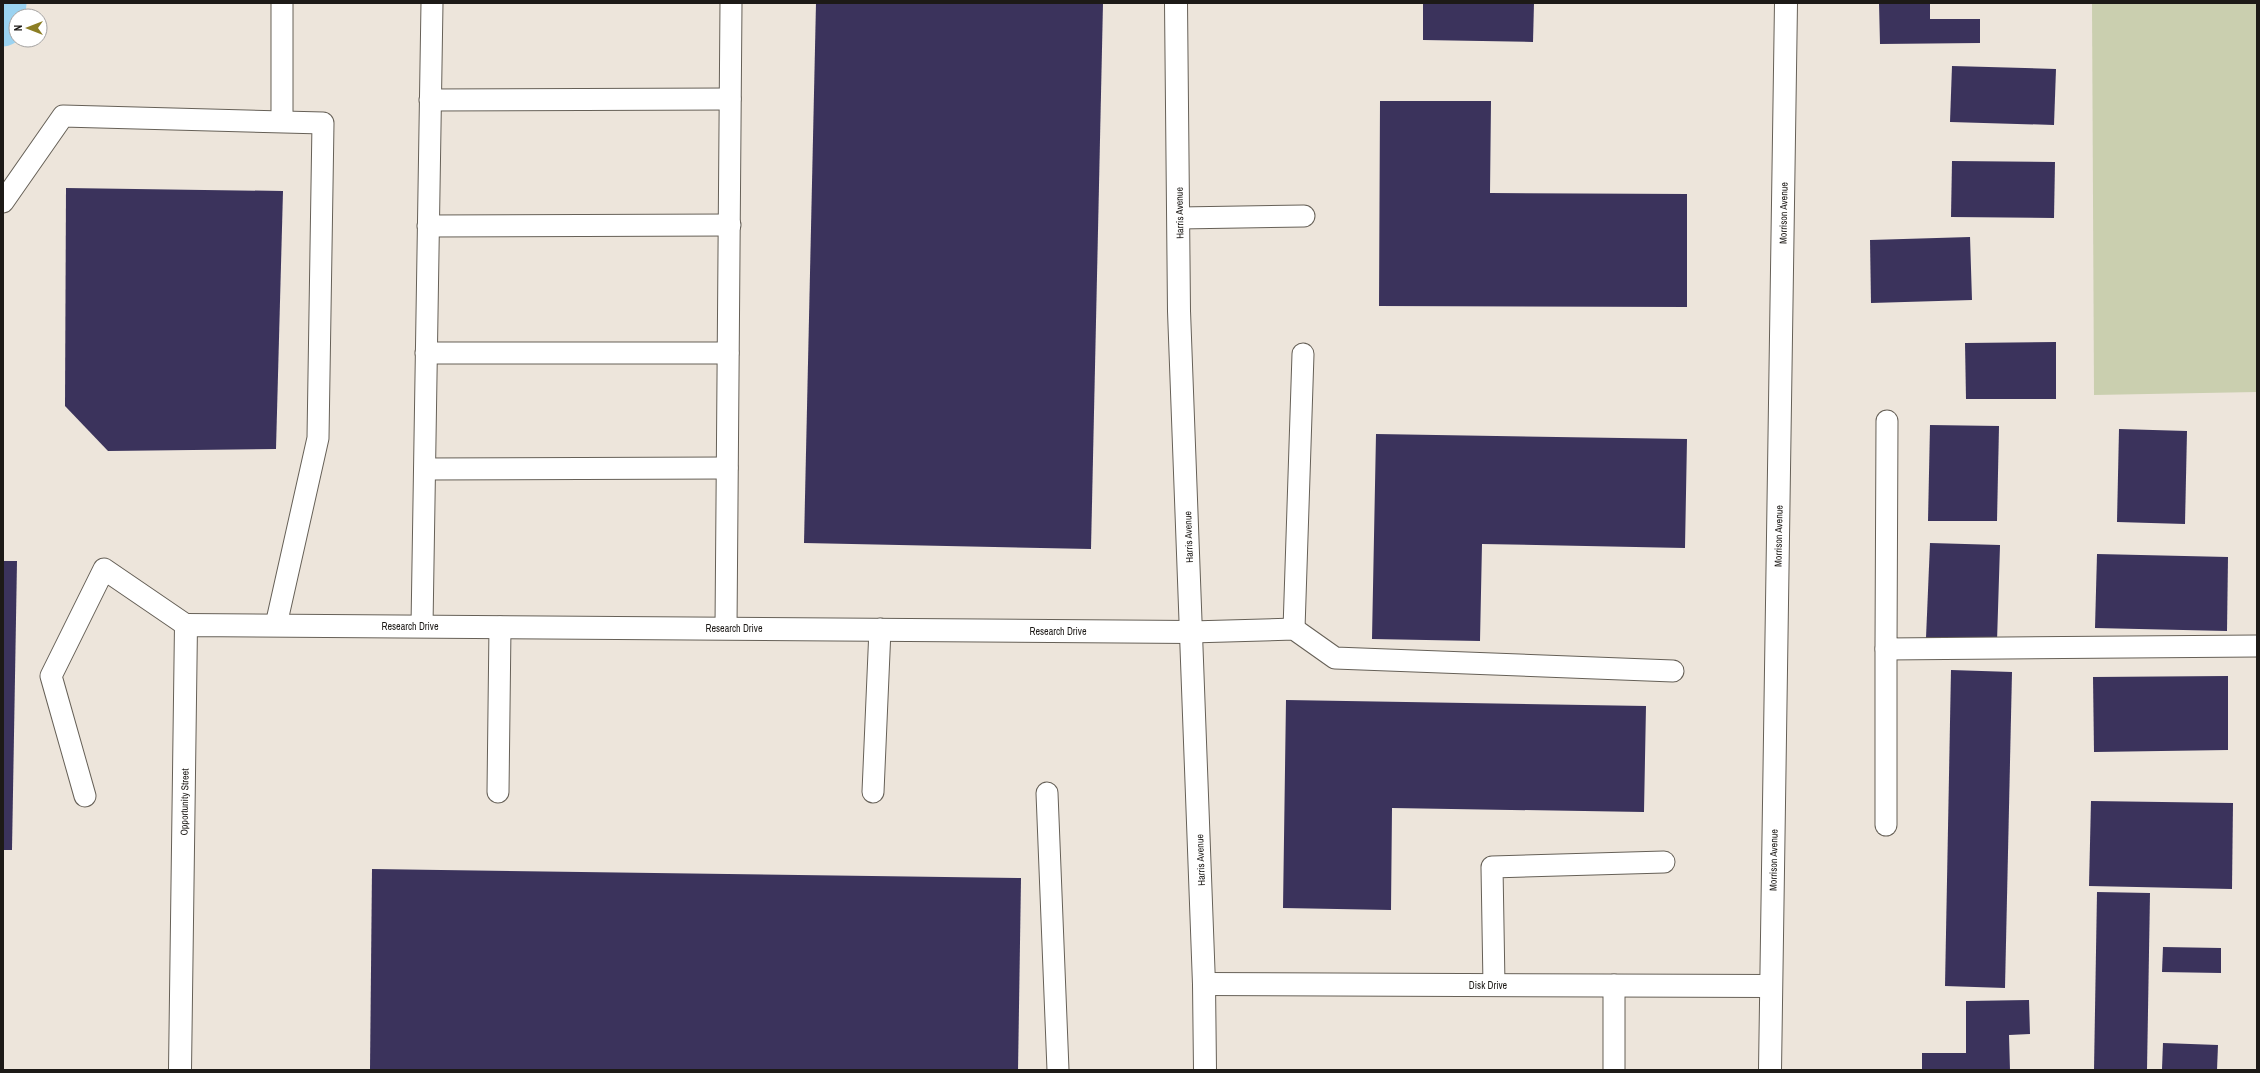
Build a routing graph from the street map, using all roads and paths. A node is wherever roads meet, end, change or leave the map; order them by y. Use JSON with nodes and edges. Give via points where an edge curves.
{"nodes":[{"id":1,"x":282,"y":3,"type":"edge"},
{"id":2,"x":432,"y":3,"type":"edge"},
{"id":3,"x":731,"y":3,"type":"edge"},
{"id":4,"x":1176,"y":3,"type":"edge"},
{"id":5,"x":1786,"y":3,"type":"edge"},
{"id":6,"x":730,"y":99,"type":"junction"},
{"id":7,"x":430,"y":100,"type":"junction"},
{"id":8,"x":282,"y":122,"type":"junction"},
{"id":9,"x":3,"y":202,"type":"edge"},
{"id":10,"x":1304,"y":216,"type":"dead end"},
{"id":11,"x":1179,"y":218,"type":"junction"},
{"id":12,"x":730,"y":225,"type":"junction"},
{"id":13,"x":428,"y":226,"type":"junction"},
{"id":14,"x":426,"y":353,"type":"junction"},
{"id":15,"x":728,"y":353,"type":"junction"},
{"id":16,"x":1303,"y":354,"type":"dead end"},
{"id":17,"x":1887,"y":421,"type":"dead end"},
{"id":18,"x":727,"y":468,"type":"junction"},
{"id":19,"x":425,"y":469,"type":"junction"},
{"id":20,"x":186,"y":625,"type":"junction"},
{"id":21,"x":276,"y":625,"type":"junction"},
{"id":22,"x":422,"y":626,"type":"junction"},
{"id":23,"x":500,"y":627,"type":"junction"},
{"id":24,"x":726,"y":628,"type":"junction"},
{"id":25,"x":880,"y":630,"type":"junction"},
{"id":26,"x":1294,"y":630,"type":"junction"},
{"id":27,"x":1191,"y":632,"type":"junction"},
{"id":28,"x":2257,"y":646,"type":"edge"},
{"id":29,"x":1886,"y":649,"type":"junction"},
{"id":30,"x":1673,"y":671,"type":"dead end"},
{"id":31,"x":498,"y":792,"type":"dead end"},
{"id":32,"x":873,"y":792,"type":"dead end"},
{"id":33,"x":1047,"y":793,"type":"dead end"},
{"id":34,"x":85,"y":796,"type":"dead end"},
{"id":35,"x":1886,"y":825,"type":"dead end"},
{"id":36,"x":1664,"y":862,"type":"dead end"},
{"id":37,"x":1204,"y":984,"type":"junction"},
{"id":38,"x":1494,"y":985,"type":"junction"},
{"id":39,"x":1614,"y":986,"type":"junction"},
{"id":40,"x":1771,"y":986,"type":"junction"},
{"id":41,"x":180,"y":1070,"type":"edge"},
{"id":42,"x":1058,"y":1070,"type":"edge"},
{"id":43,"x":1205,"y":1070,"type":"edge"},
{"id":44,"x":1614,"y":1070,"type":"edge"},
{"id":45,"x":1770,"y":1070,"type":"edge"}],
"edges":[{"from":1,"to":8,"type":"lane"},
{"from":2,"to":7,"type":"lane"},
{"from":3,"to":6,"type":"lane"},
{"from":4,"to":11,"type":"street","name":"Harris Avenue"},
{"from":5,"to":40,"type":"street","name":"Morrison Avenue"},
{"from":6,"to":7,"type":"lane"},
{"from":6,"to":12,"type":"lane"},
{"from":7,"to":13,"type":"lane"},
{"from":8,"to":9,"type":"lane","via":[[63,116]]},
{"from":8,"to":21,"type":"lane","via":[[323,122],[318,438]]},
{"from":10,"to":11,"type":"lane"},
{"from":11,"to":27,"type":"street","name":"Harris Avenue"},
{"from":12,"to":13,"type":"lane"},
{"from":12,"to":15,"type":"lane"},
{"from":13,"to":14,"type":"lane"},
{"from":14,"to":15,"type":"lane"},
{"from":14,"to":19,"type":"lane"},
{"from":15,"to":18,"type":"lane"},
{"from":16,"to":26,"type":"lane"},
{"from":17,"to":29,"type":"lane"},
{"from":18,"to":19,"type":"lane"},
{"from":18,"to":24,"type":"lane"},
{"from":19,"to":22,"type":"lane"},
{"from":20,"to":21,"type":"street"},
{"from":20,"to":34,"type":"lane","via":[[104,569],[51,676]]},
{"from":20,"to":41,"type":"street","name":"Opportunity Street"},
{"from":21,"to":22,"type":"street","name":"Research Drive"},
{"from":22,"to":23,"type":"street","name":"Research Drive"},
{"from":23,"to":24,"type":"street","name":"Research Drive"},
{"from":23,"to":31,"type":"lane"},
{"from":24,"to":25,"type":"street","name":"Research Drive"},
{"from":25,"to":27,"type":"street","name":"Research Drive"},
{"from":25,"to":32,"type":"lane"},
{"from":26,"to":27,"type":"lane"},
{"from":26,"to":30,"type":"lane","via":[[1335,658]]},
{"from":27,"to":37,"type":"street","name":"Harris Avenue"},
{"from":28,"to":29,"type":"lane"},
{"from":29,"to":35,"type":"lane"},
{"from":33,"to":42,"type":"lane"},
{"from":36,"to":38,"type":"lane","via":[[1492,868]]},
{"from":37,"to":38,"type":"street","name":"Disk Drive"},
{"from":37,"to":43,"type":"street","name":"Harris Avenue"},
{"from":38,"to":39,"type":"street","name":"Disk Drive"},
{"from":39,"to":40,"type":"street","name":"Disk Drive"},
{"from":39,"to":44,"type":"lane"},
{"from":40,"to":45,"type":"street","name":"Morrison Avenue"}]}
